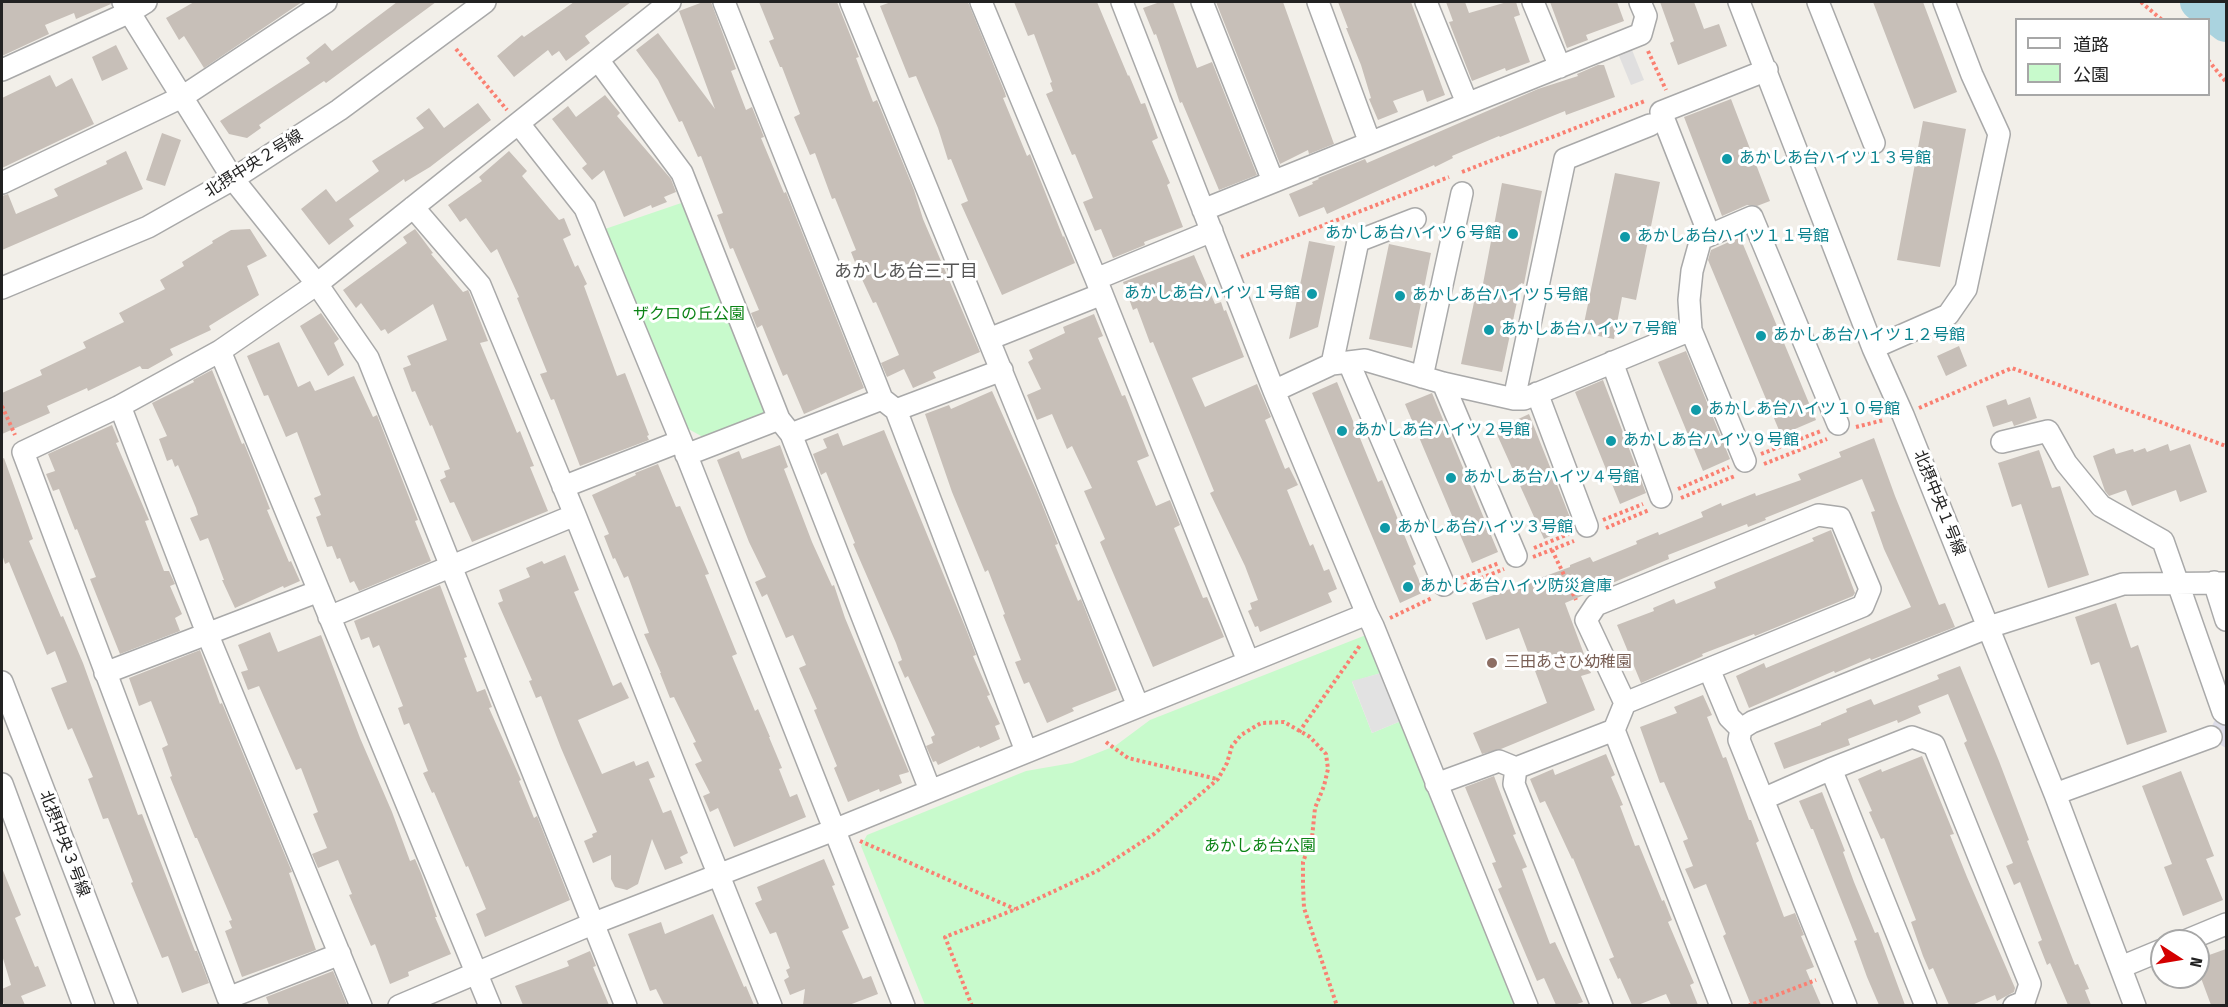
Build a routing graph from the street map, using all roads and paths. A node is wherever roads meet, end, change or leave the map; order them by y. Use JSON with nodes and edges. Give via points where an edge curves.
{"nodes":[{"id":1,"x":326,"y":2,"type":"edge"},
{"id":2,"x":485,"y":2,"type":"edge"},
{"id":3,"x":670,"y":2,"type":"edge"},
{"id":4,"x":724,"y":2,"type":"edge"},
{"id":5,"x":852,"y":2,"type":"edge"},
{"id":6,"x":981,"y":2,"type":"edge"},
{"id":7,"x":1122,"y":2,"type":"edge"},
{"id":8,"x":1202,"y":2,"type":"edge"},
{"id":9,"x":1318,"y":2,"type":"edge"},
{"id":10,"x":1426,"y":2,"type":"edge"},
{"id":11,"x":1533,"y":2,"type":"edge"},
{"id":12,"x":1640,"y":2,"type":"edge"},
{"id":13,"x":1739,"y":2,"type":"edge"},
{"id":14,"x":1818,"y":2,"type":"edge"},
{"id":15,"x":1944,"y":2,"type":"edge"},
{"id":16,"x":2141,"y":2,"type":"edge"},
{"id":17,"x":133,"y":5,"type":"edge"},
{"id":18,"x":2160,"y":18,"type":"edge"},
{"id":19,"x":443,"y":34,"type":"junction"},
{"id":20,"x":1641,"y":34,"type":"junction"},
{"id":21,"x":598,"y":60,"type":"junction"},
{"id":22,"x":2210,"y":62,"type":"edge"},
{"id":23,"x":1560,"y":67,"type":"junction"},
{"id":24,"x":2,"y":70,"type":"edge"},
{"id":25,"x":1767,"y":70,"type":"junction"},
{"id":26,"x":2226,"y":82,"type":"edge"},
{"id":27,"x":1667,"y":92,"type":"dead end"},
{"id":28,"x":182,"y":97,"type":"junction"},
{"id":29,"x":1656,"y":97,"type":"dead end"},
{"id":30,"x":1467,"y":103,"type":"junction"},
{"id":31,"x":519,"y":124,"type":"junction"},
{"id":32,"x":1650,"y":125,"type":"dead end"},
{"id":33,"x":1370,"y":143,"type":"junction"},
{"id":34,"x":1874,"y":143,"type":"dead end"},
{"id":35,"x":233,"y":179,"type":"junction"},
{"id":36,"x":1273,"y":181,"type":"junction"},
{"id":37,"x":2,"y":183,"type":"edge"},
{"id":38,"x":1461,"y":193,"type":"dead end"},
{"id":39,"x":413,"y":207,"type":"junction"},
{"id":40,"x":1203,"y":210,"type":"junction"},
{"id":41,"x":1415,"y":219,"type":"dead end"},
{"id":42,"x":1212,"y":231,"type":"junction"},
{"id":43,"x":1701,"y":238,"type":"junction"},
{"id":44,"x":1224,"y":264,"type":"junction"},
{"id":45,"x":317,"y":284,"type":"junction"},
{"id":46,"x":1099,"y":286,"type":"junction"},
{"id":47,"x":2,"y":288,"type":"edge"},
{"id":48,"x":1691,"y":330,"type":"junction"},
{"id":49,"x":989,"y":339,"type":"junction"},
{"id":50,"x":1873,"y":348,"type":"junction"},
{"id":51,"x":220,"y":351,"type":"junction"},
{"id":52,"x":1612,"y":362,"type":"junction"},
{"id":53,"x":1341,"y":364,"type":"junction"},
{"id":54,"x":1002,"y":370,"type":"junction"},
{"id":55,"x":1422,"y":376,"type":"junction"},
{"id":56,"x":1443,"y":383,"type":"junction"},
{"id":57,"x":1274,"y":391,"type":"junction"},
{"id":58,"x":1537,"y":393,"type":"junction"},
{"id":59,"x":1514,"y":399,"type":"junction"},
{"id":60,"x":889,"y":405,"type":"junction"},
{"id":61,"x":2,"y":406,"type":"edge"},
{"id":62,"x":120,"y":406,"type":"junction"},
{"id":63,"x":1903,"y":415,"type":"junction"},
{"id":64,"x":785,"y":426,"type":"junction"},
{"id":65,"x":1841,"y":430,"type":"junction"},
{"id":66,"x":2002,"y":442,"type":"dead end"},
{"id":67,"x":2226,"y":446,"type":"edge"},
{"id":68,"x":683,"y":448,"type":"junction"},
{"id":69,"x":23,"y":452,"type":"junction"},
{"id":70,"x":1749,"y":467,"type":"junction"},
{"id":71,"x":562,"y":487,"type":"junction"},
{"id":72,"x":1664,"y":502,"type":"junction"},
{"id":73,"x":575,"y":515,"type":"junction"},
{"id":74,"x":1592,"y":530,"type":"junction"},
{"id":75,"x":1552,"y":550,"type":"junction"},
{"id":76,"x":1519,"y":560,"type":"junction"},
{"id":77,"x":451,"y":566,"type":"junction"},
{"id":78,"x":2220,"y":583,"type":"edge"},
{"id":79,"x":2177,"y":584,"type":"junction"},
{"id":80,"x":1447,"y":589,"type":"junction"},
{"id":81,"x":319,"y":591,"type":"junction"},
{"id":82,"x":329,"y":617,"type":"junction"},
{"id":83,"x":1370,"y":620,"type":"junction"},
{"id":84,"x":1586,"y":620,"type":"junction"},
{"id":85,"x":2226,"y":620,"type":"edge"},
{"id":86,"x":1989,"y":627,"type":"junction"},
{"id":87,"x":207,"y":633,"type":"junction"},
{"id":88,"x":1248,"y":661,"type":"junction"},
{"id":89,"x":1708,"y":669,"type":"junction"},
{"id":90,"x":105,"y":673,"type":"junction"},
{"id":91,"x":2,"y":682,"type":"edge"},
{"id":92,"x":1625,"y":703,"type":"junction"},
{"id":93,"x":1138,"y":706,"type":"junction"},
{"id":94,"x":2224,"y":713,"type":"edge"},
{"id":95,"x":1086,"y":727,"type":"junction"},
{"id":96,"x":1741,"y":729,"type":"junction"},
{"id":97,"x":1614,"y":730,"type":"junction"},
{"id":98,"x":1299,"y":732,"type":"junction"},
{"id":99,"x":2218,"y":741,"type":"edge"},
{"id":100,"x":1026,"y":752,"type":"junction"},
{"id":101,"x":1516,"y":768,"type":"junction"},
{"id":102,"x":1831,"y":769,"type":"junction"},
{"id":103,"x":1218,"y":779,"type":"junction"},
{"id":104,"x":2,"y":784,"type":"edge"},
{"id":105,"x":1436,"y":784,"type":"junction"},
{"id":106,"x":930,"y":790,"type":"junction"},
{"id":107,"x":2055,"y":794,"type":"junction"},
{"id":108,"x":1763,"y":799,"type":"junction"},
{"id":109,"x":834,"y":830,"type":"junction"},
{"id":110,"x":720,"y":874,"type":"junction"},
{"id":111,"x":1016,"y":909,"type":"junction"},
{"id":112,"x":592,"y":924,"type":"junction"},
{"id":113,"x":2226,"y":924,"type":"edge"},
{"id":114,"x":2210,"y":931,"type":"edge"},
{"id":115,"x":340,"y":954,"type":"junction"},
{"id":116,"x":2150,"y":955,"type":"edge"},
{"id":117,"x":2121,"y":967,"type":"junction"},
{"id":118,"x":477,"y":973,"type":"junction"},
{"id":119,"x":1833,"y":973,"type":"junction"},
{"id":120,"x":84,"y":1005,"type":"edge"},
{"id":121,"x":127,"y":1005,"type":"edge"},
{"id":122,"x":360,"y":1005,"type":"edge"},
{"id":123,"x":399,"y":1005,"type":"edge"},
{"id":124,"x":490,"y":1005,"type":"edge"},
{"id":125,"x":626,"y":1005,"type":"edge"},
{"id":126,"x":771,"y":1005,"type":"edge"},
{"id":127,"x":904,"y":1005,"type":"edge"},
{"id":128,"x":972,"y":1005,"type":"edge"},
{"id":129,"x":1337,"y":1005,"type":"edge"},
{"id":130,"x":1527,"y":1005,"type":"edge"},
{"id":131,"x":1602,"y":1005,"type":"edge"},
{"id":132,"x":1721,"y":1005,"type":"edge"},
{"id":133,"x":1748,"y":1005,"type":"edge"},
{"id":134,"x":1846,"y":1005,"type":"edge"},
{"id":135,"x":1926,"y":1005,"type":"edge"},
{"id":136,"x":2014,"y":1005,"type":"edge"},
{"id":137,"x":2135,"y":1005,"type":"edge"}],
"edges":[{"from":1,"to":28,"type":"street"},
{"from":2,"to":19,"type":"street","name":"北摂中央２号線"},
{"from":3,"to":21,"type":"street"},
{"from":4,"to":60,"type":"street"},
{"from":5,"to":49,"type":"street"},
{"from":6,"to":46,"type":"street"},
{"from":7,"to":40,"type":"street"},
{"from":8,"to":36,"type":"street"},
{"from":9,"to":33,"type":"street"},
{"from":10,"to":30,"type":"street"},
{"from":11,"to":23,"type":"street"},
{"from":12,"to":20,"type":"street","via":[[1647,16]]},
{"from":13,"to":25,"type":"street","name":"北摂中央１号線"},
{"from":14,"to":34,"type":"street"},
{"from":15,"to":50,"type":"street","via":[[1999,135],[1966,289],[1948,315]]},
{"from":16,"to":18,"type":"path"},
{"from":17,"to":24,"type":"street"},
{"from":17,"to":28,"type":"street"},
{"from":19,"to":31,"type":"path"},
{"from":19,"to":35,"type":"street","name":"北摂中央２号線","via":[[339,110]]},
{"from":20,"to":23,"type":"street"},
{"from":20,"to":27,"type":"path"},
{"from":21,"to":31,"type":"street"},
{"from":21,"to":64,"type":"street","via":[[682,173]]},
{"from":22,"to":26,"type":"path"},
{"from":23,"to":30,"type":"street"},
{"from":25,"to":43,"type":"street","via":[[1661,112],[1705,224]]},
{"from":25,"to":50,"type":"street","name":"北摂中央１号線"},
{"from":28,"to":35,"type":"street"},
{"from":28,"to":37,"type":"street"},
{"from":29,"to":44,"type":"path"},
{"from":30,"to":33,"type":"street"},
{"from":31,"to":39,"type":"street"},
{"from":31,"to":68,"type":"street","via":[[585,208]]},
{"from":32,"to":59,"type":"street","via":[[1565,159]]},
{"from":33,"to":36,"type":"street"},
{"from":35,"to":45,"type":"street"},
{"from":35,"to":47,"type":"street","name":"北摂中央２号線","via":[[148,227]]},
{"from":36,"to":40,"type":"street"},
{"from":38,"to":55,"type":"street"},
{"from":39,"to":45,"type":"street"},
{"from":39,"to":71,"type":"street","via":[[480,285]]},
{"from":40,"to":42,"type":"street"},
{"from":41,"to":53,"type":"street","via":[[1358,241]]},
{"from":42,"to":44,"type":"street"},
{"from":42,"to":46,"type":"street"},
{"from":43,"to":48,"type":"street","via":[[1692,271]]},
{"from":43,"to":65,"type":"street","via":[[1752,217]]},
{"from":44,"to":57,"type":"street"},
{"from":45,"to":51,"type":"street"},
{"from":45,"to":77,"type":"street","via":[[368,358]]},
{"from":46,"to":49,"type":"street"},
{"from":46,"to":88,"type":"street"},
{"from":48,"to":52,"type":"street"},
{"from":48,"to":70,"type":"street"},
{"from":49,"to":54,"type":"street"},
{"from":50,"to":63,"type":"street","name":"北摂中央１号線"},
{"from":51,"to":62,"type":"street"},
{"from":51,"to":81,"type":"street"},
{"from":52,"to":58,"type":"street"},
{"from":52,"to":72,"type":"street"},
{"from":53,"to":55,"type":"street","via":[[1365,360]]},
{"from":53,"to":57,"type":"street"},
{"from":53,"to":80,"type":"street"},
{"from":54,"to":60,"type":"street"},
{"from":54,"to":93,"type":"street"},
{"from":55,"to":56,"type":"street"},
{"from":56,"to":59,"type":"street"},
{"from":56,"to":76,"type":"street"},
{"from":57,"to":83,"type":"street"},
{"from":58,"to":59,"type":"street"},
{"from":58,"to":74,"type":"street"},
{"from":60,"to":64,"type":"street"},
{"from":60,"to":100,"type":"street"},
{"from":61,"to":69,"type":"path"},
{"from":62,"to":69,"type":"street"},
{"from":62,"to":87,"type":"street"},
{"from":63,"to":65,"type":"path"},
{"from":63,"to":67,"type":"path","via":[[2012,368]]},
{"from":63,"to":86,"type":"street","name":"北摂中央１号線"},
{"from":64,"to":68,"type":"street"},
{"from":64,"to":106,"type":"street"},
{"from":65,"to":70,"type":"path"},
{"from":66,"to":79,"type":"street","via":[[2048,431],[2066,463],[2101,506],[2163,541]]},
{"from":68,"to":71,"type":"street"},
{"from":68,"to":109,"type":"street"},
{"from":69,"to":90,"type":"street"},
{"from":70,"to":72,"type":"path"},
{"from":71,"to":73,"type":"street"},
{"from":72,"to":74,"type":"path"},
{"from":73,"to":77,"type":"street"},
{"from":73,"to":110,"type":"street"},
{"from":74,"to":75,"type":"path"},
{"from":75,"to":76,"type":"path"},
{"from":75,"to":84,"type":"path"},
{"from":76,"to":80,"type":"path"},
{"from":77,"to":82,"type":"street"},
{"from":77,"to":112,"type":"street"},
{"from":78,"to":79,"type":"street"},
{"from":78,"to":85,"type":"street"},
{"from":79,"to":86,"type":"street","via":[[2123,584]]},
{"from":79,"to":94,"type":"street"},
{"from":80,"to":83,"type":"path"},
{"from":81,"to":82,"type":"street"},
{"from":81,"to":87,"type":"street"},
{"from":82,"to":118,"type":"street"},
{"from":83,"to":88,"type":"street"},
{"from":83,"to":98,"type":"path"},
{"from":83,"to":105,"type":"street"},
{"from":84,"to":89,"type":"street","via":[[1596,605],[1818,514],[1840,518],[1870,589],[1863,606]]},
{"from":84,"to":92,"type":"street"},
{"from":86,"to":96,"type":"street"},
{"from":86,"to":107,"type":"street","name":"北摂中央１号線"},
{"from":87,"to":90,"type":"street"},
{"from":87,"to":115,"type":"street"},
{"from":88,"to":93,"type":"street"},
{"from":89,"to":92,"type":"street"},
{"from":89,"to":96,"type":"street","via":[[1729,717]]},
{"from":90,"to":115,"type":"street","via":[[228,998]]},
{"from":91,"to":121,"type":"street","name":"北摂中央３号線"},
{"from":92,"to":97,"type":"street"},
{"from":93,"to":95,"type":"street"},
{"from":94,"to":99,"type":"street"},
{"from":95,"to":100,"type":"street"},
{"from":95,"to":103,"type":"path","via":[[1128,758]]},
{"from":96,"to":108,"type":"street","via":[[1739,740]]},
{"from":97,"to":101,"type":"street"},
{"from":97,"to":132,"type":"street"},
{"from":98,"to":103,"type":"path","via":[[1284,722],[1261,723],[1241,735],[1232,746]]},
{"from":98,"to":129,"type":"path","via":[[1310,737],[1326,754],[1328,769],[1315,808],[1302,885],[1304,908]]},
{"from":99,"to":107,"type":"street"},
{"from":100,"to":106,"type":"street"},
{"from":101,"to":105,"type":"street","via":[[1499,761]]},
{"from":101,"to":131,"type":"street","via":[[1514,784]]},
{"from":102,"to":108,"type":"street"},
{"from":102,"to":135,"type":"street"},
{"from":102,"to":136,"type":"street","via":[[1912,737],[1934,744],[2030,984],[2024,1002]]},
{"from":103,"to":111,"type":"path","via":[[1154,834],[1097,871]]},
{"from":104,"to":120,"type":"street"},
{"from":105,"to":130,"type":"street"},
{"from":106,"to":109,"type":"street"},
{"from":107,"to":117,"type":"street","name":"北摂中央１号線"},
{"from":108,"to":119,"type":"street"},
{"from":109,"to":110,"type":"street"},
{"from":109,"to":111,"type":"path"},
{"from":109,"to":127,"type":"street"},
{"from":110,"to":112,"type":"street"},
{"from":110,"to":126,"type":"street"},
{"from":111,"to":128,"type":"path","via":[[945,937]]},
{"from":112,"to":118,"type":"street"},
{"from":112,"to":125,"type":"street"},
{"from":113,"to":114,"type":"street"},
{"from":115,"to":122,"type":"street"},
{"from":116,"to":117,"type":"street"},
{"from":117,"to":137,"type":"street","name":"北摂中央１号線"},
{"from":118,"to":123,"type":"street"},
{"from":118,"to":124,"type":"street"},
{"from":119,"to":133,"type":"path"},
{"from":119,"to":134,"type":"street"}]}
